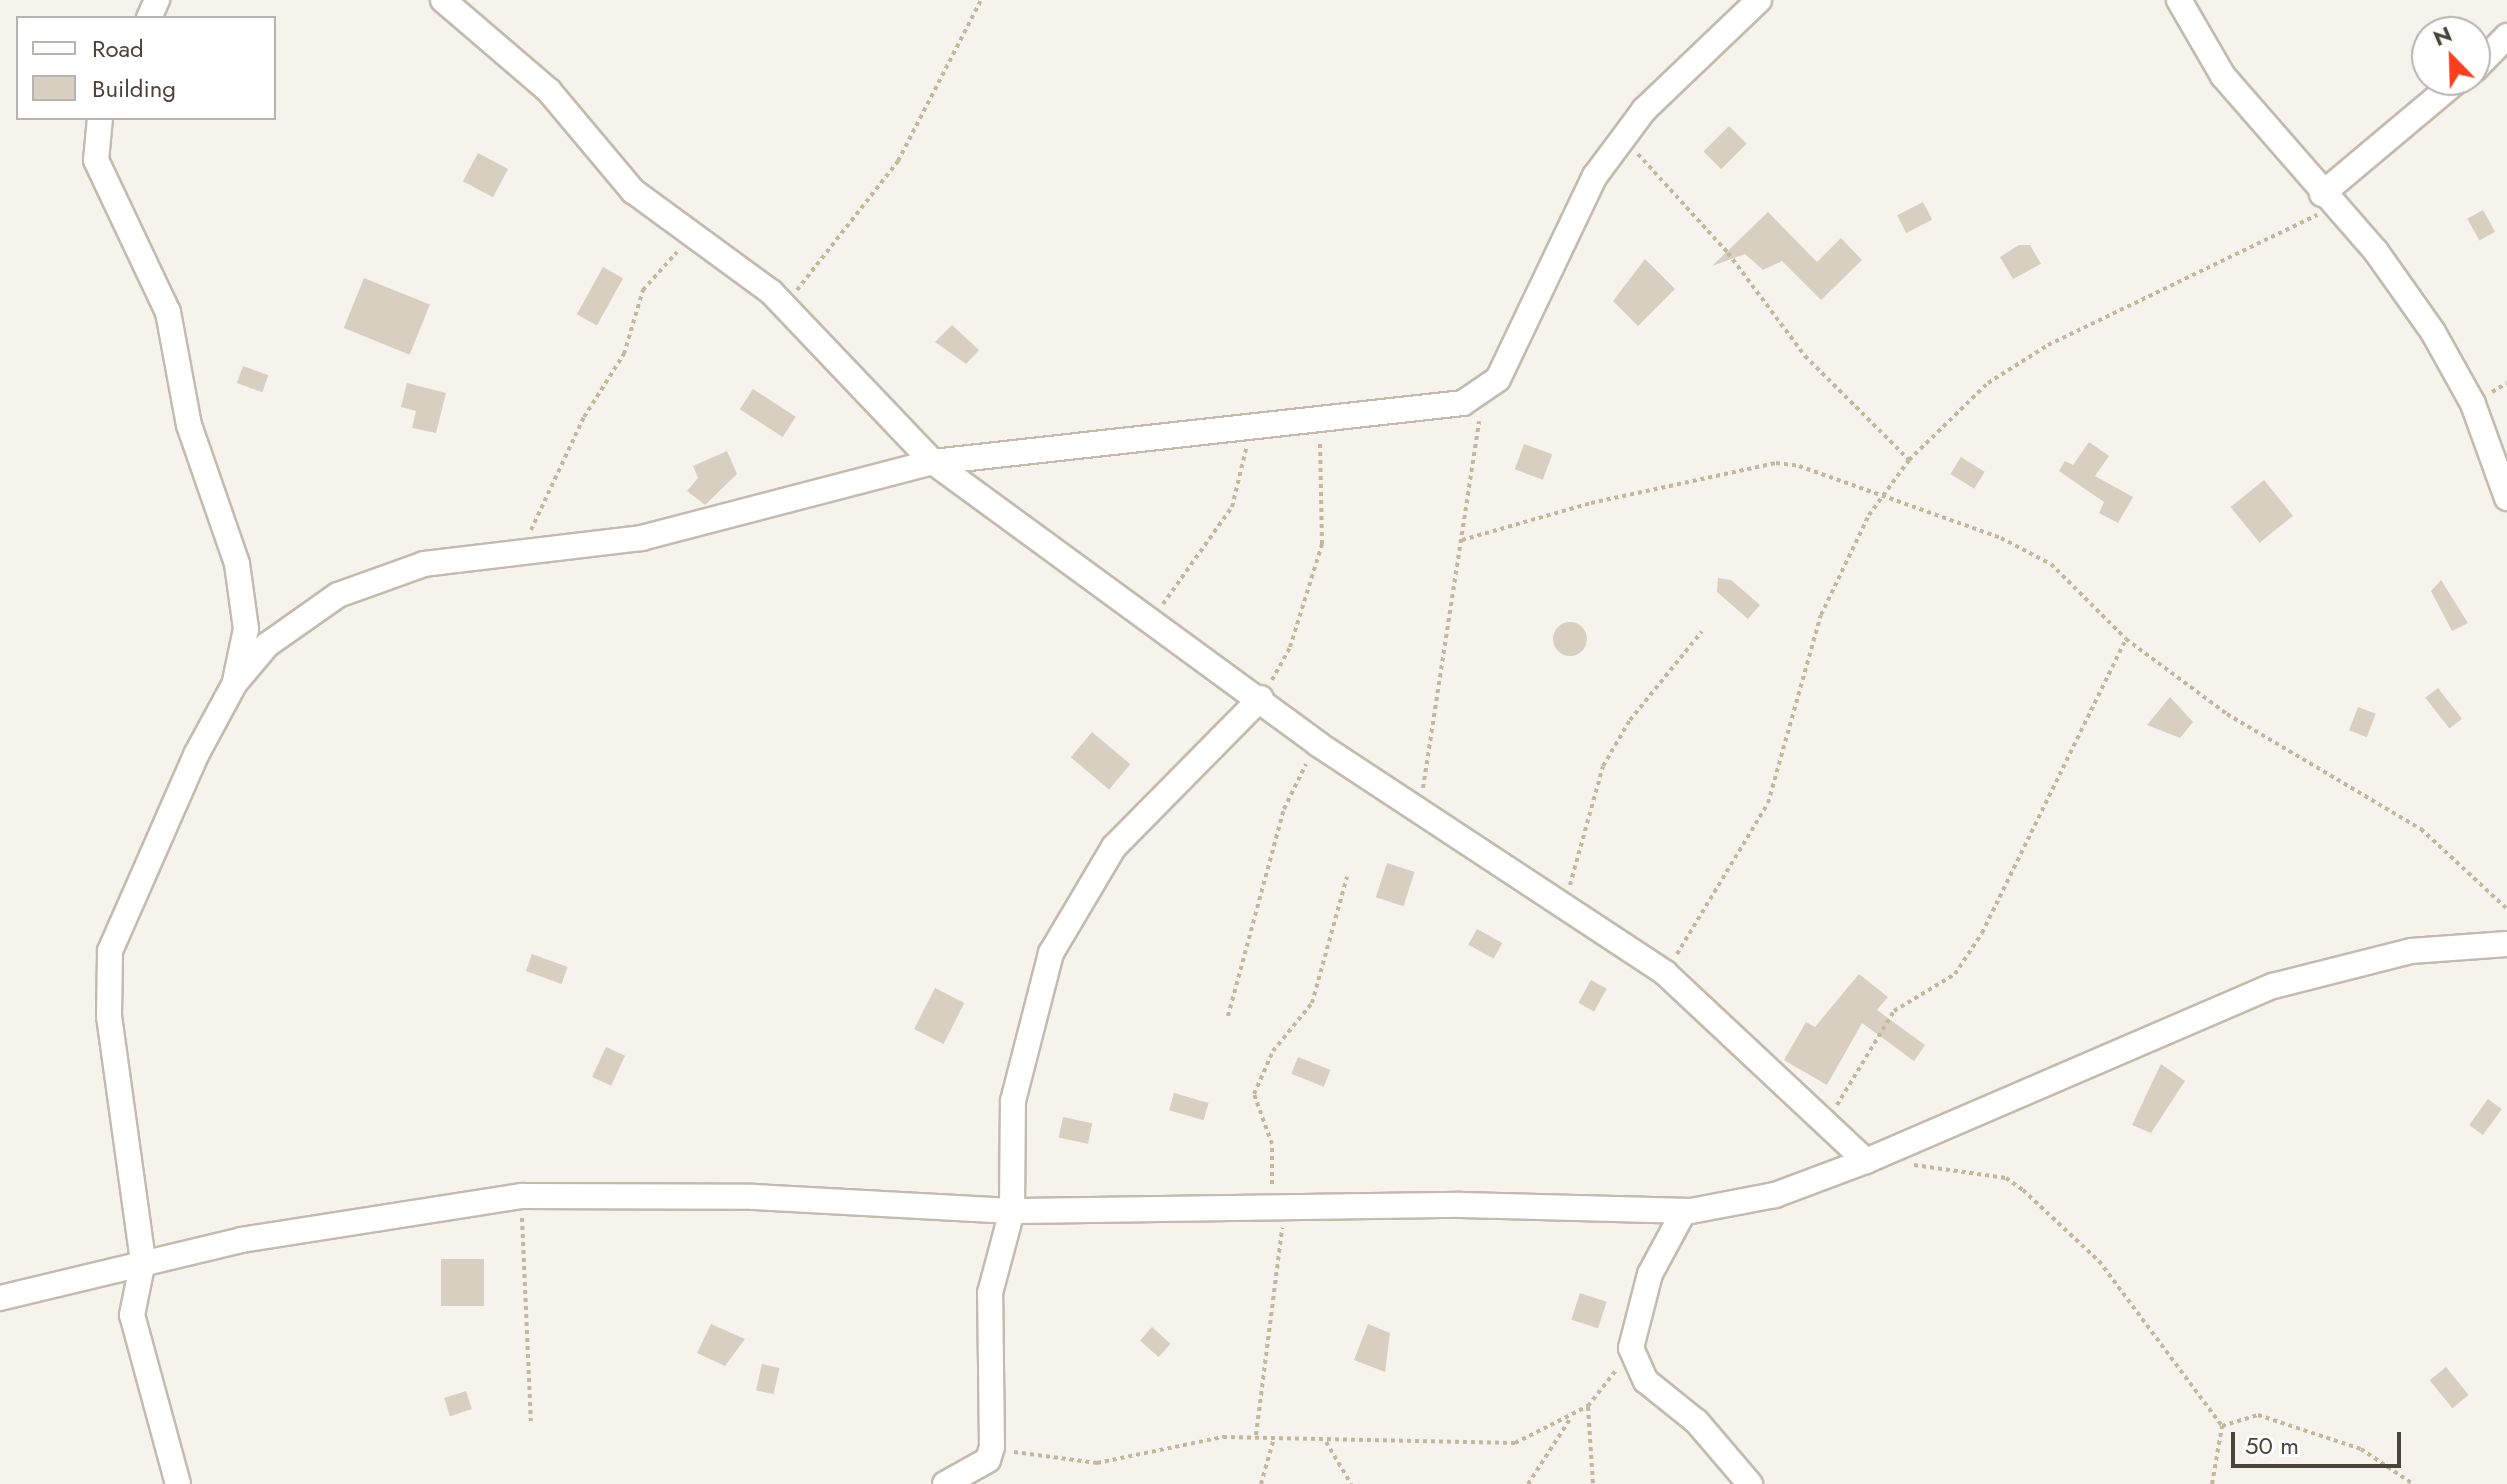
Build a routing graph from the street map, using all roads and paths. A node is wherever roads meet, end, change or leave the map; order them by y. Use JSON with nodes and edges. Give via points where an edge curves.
{"nodes":[{"id":1,"x":443,"y":0,"type":"edge"},
{"id":2,"x":981,"y":0,"type":"edge"},
{"id":3,"x":1759,"y":0,"type":"edge"},
{"id":4,"x":2179,"y":0,"type":"edge"},
{"id":5,"x":2507,"y":36,"type":"edge"},
{"id":6,"x":2491,"y":52,"type":"edge"},
{"id":7,"x":2441,"y":96,"type":"edge"},
{"id":8,"x":100,"y":120,"type":"edge"},
{"id":9,"x":1623,"y":138,"type":"junction"},
{"id":10,"x":2328,"y":200,"type":"junction"},
{"id":11,"x":686,"y":227,"type":"junction"},
{"id":12,"x":784,"y":308,"type":"junction"},
{"id":13,"x":1482,"y":393,"type":"junction"},
{"id":14,"x":1318,"y":416,"type":"junction"},
{"id":15,"x":1249,"y":422,"type":"junction"},
{"id":16,"x":1909,"y":460,"type":"junction"},
{"id":17,"x":933,"y":462,"type":"junction"},
{"id":18,"x":1883,"y":496,"type":"junction"},
{"id":19,"x":2507,"y":498,"type":"edge"},
{"id":20,"x":1462,"y":540,"type":"junction"},
{"id":21,"x":523,"y":556,"type":"junction"},
{"id":22,"x":1152,"y":619,"type":"junction"},
{"id":23,"x":1702,"y":631,"type":"dead end"},
{"id":24,"x":2126,"y":639,"type":"junction"},
{"id":25,"x":235,"y":683,"type":"junction"},
{"id":26,"x":1261,"y":698,"type":"junction"},
{"id":27,"x":1318,"y":744,"type":"junction"},
{"id":28,"x":1419,"y":810,"type":"junction"},
{"id":29,"x":1347,"y":877,"type":"dead end"},
{"id":30,"x":1566,"y":907,"type":"junction"},
{"id":31,"x":2507,"y":909,"type":"edge"},
{"id":32,"x":2507,"y":944,"type":"edge"},
{"id":33,"x":1665,"y":973,"type":"junction"},
{"id":34,"x":1228,"y":1016,"type":"dead end"},
{"id":35,"x":1827,"y":1125,"type":"junction"},
{"id":36,"x":1874,"y":1157,"type":"junction"},
{"id":37,"x":522,"y":1196,"type":"junction"},
{"id":38,"x":1012,"y":1211,"type":"junction"},
{"id":39,"x":1274,"y":1211,"type":"junction"},
{"id":40,"x":1684,"y":1211,"type":"junction"},
{"id":41,"x":143,"y":1261,"type":"junction"},
{"id":42,"x":0,"y":1298,"type":"edge"},
{"id":43,"x":1631,"y":1348,"type":"junction"},
{"id":44,"x":1588,"y":1406,"type":"junction"},
{"id":45,"x":1571,"y":1418,"type":"junction"},
{"id":46,"x":531,"y":1421,"type":"dead end"},
{"id":47,"x":2222,"y":1426,"type":"junction"},
{"id":48,"x":1256,"y":1435,"type":"junction"},
{"id":49,"x":1274,"y":1438,"type":"junction"},
{"id":50,"x":1326,"y":1442,"type":"junction"},
{"id":51,"x":992,"y":1447,"type":"junction"},
{"id":52,"x":178,"y":1484,"type":"edge"},
{"id":53,"x":945,"y":1484,"type":"edge"},
{"id":54,"x":1261,"y":1484,"type":"edge"},
{"id":55,"x":1351,"y":1484,"type":"edge"},
{"id":56,"x":1528,"y":1484,"type":"edge"},
{"id":57,"x":1593,"y":1484,"type":"edge"},
{"id":58,"x":1750,"y":1484,"type":"edge"},
{"id":59,"x":2212,"y":1484,"type":"edge"},
{"id":60,"x":2413,"y":1484,"type":"edge"}],
"edges":[{"from":1,"to":11,"type":"street","via":[[549,91],[633,191]]},
{"from":2,"to":12,"type":"path","via":[[898,161]]},
{"from":3,"to":9,"type":"street"},
{"from":4,"to":10,"type":"street","via":[[2223,76]]},
{"from":5,"to":6,"type":"street"},
{"from":7,"to":10,"type":"street"},
{"from":8,"to":25,"type":"street","via":[[96,160],[168,312],[189,425],[237,564],[246,629]]},
{"from":9,"to":13,"type":"street","via":[[1554,253],[1504,369]]},
{"from":9,"to":16,"type":"path","via":[[1728,253],[1805,356]]},
{"from":10,"to":16,"type":"path","via":[[2048,345],[1988,383]]},
{"from":10,"to":19,"type":"street","via":[[2375,250],[2447,353]]},
{"from":11,"to":12,"type":"street"},
{"from":11,"to":21,"type":"path","via":[[669,267],[643,290],[624,354],[562,460]]},
{"from":12,"to":17,"type":"street"},
{"from":13,"to":14,"type":"street","via":[[1431,410]]},
{"from":13,"to":20,"type":"path"},
{"from":14,"to":15,"type":"street"},
{"from":14,"to":26,"type":"path","via":[[1322,544],[1290,647]]},
{"from":15,"to":17,"type":"street"},
{"from":15,"to":22,"type":"path","via":[[1232,507]]},
{"from":16,"to":18,"type":"path"},
{"from":17,"to":21,"type":"street","via":[[641,538]]},
{"from":17,"to":22,"type":"street"},
{"from":18,"to":20,"type":"path","via":[[1776,463]]},
{"from":18,"to":24,"type":"path","via":[[2030,551]]},
{"from":18,"to":33,"type":"path","via":[[1821,615],[1768,803]]},
{"from":20,"to":28,"type":"path"},
{"from":21,"to":25,"type":"street","via":[[424,564],[374,578],[277,637]]},
{"from":22,"to":26,"type":"street"},
{"from":23,"to":30,"type":"path","via":[[1630,720],[1603,766],[1585,809]]},
{"from":24,"to":31,"type":"path","via":[[2227,714],[2421,829]]},
{"from":24,"to":35,"type":"path","via":[[1982,933],[1955,974],[1880,1028]]},
{"from":25,"to":41,"type":"street","via":[[110,951],[109,1017]]},
{"from":26,"to":27,"type":"street"},
{"from":26,"to":38,"type":"street","via":[[1114,847],[1066,917],[1036,1001],[1013,1101]]},
{"from":27,"to":28,"type":"street"},
{"from":27,"to":34,"type":"path","via":[[1284,809]]},
{"from":28,"to":30,"type":"street"},
{"from":29,"to":39,"type":"path","via":[[1312,1003],[1273,1051],[1254,1094],[1275,1162]]},
{"from":30,"to":33,"type":"street"},
{"from":32,"to":36,"type":"street","via":[[2411,951],[2273,986]]},
{"from":33,"to":35,"type":"street"},
{"from":35,"to":36,"type":"street"},
{"from":36,"to":40,"type":"street","via":[[1775,1195]]},
{"from":36,"to":47,"type":"path","via":[[2006,1178],[2023,1190],[2099,1261]]},
{"from":37,"to":38,"type":"street","via":[[754,1197]]},
{"from":37,"to":41,"type":"street"},
{"from":37,"to":46,"type":"path"},
{"from":38,"to":39,"type":"street"},
{"from":38,"to":51,"type":"street","via":[[987,1319]]},
{"from":39,"to":40,"type":"street","via":[[1461,1205]]},
{"from":39,"to":48,"type":"path"},
{"from":40,"to":43,"type":"street","via":[[1650,1274]]},
{"from":41,"to":42,"type":"street"},
{"from":41,"to":52,"type":"street","via":[[132,1315]]},
{"from":43,"to":44,"type":"path"},
{"from":43,"to":58,"type":"street","via":[[1646,1381],[1697,1422]]},
{"from":44,"to":45,"type":"path"},
{"from":44,"to":57,"type":"path"},
{"from":45,"to":50,"type":"path","via":[[1497,1445]]},
{"from":45,"to":56,"type":"path"},
{"from":47,"to":59,"type":"path"},
{"from":47,"to":60,"type":"path","via":[[2258,1415],[2361,1449]]},
{"from":48,"to":49,"type":"path"},
{"from":48,"to":51,"type":"path","via":[[1097,1463]]},
{"from":49,"to":50,"type":"path"},
{"from":49,"to":54,"type":"path"},
{"from":50,"to":55,"type":"path"},
{"from":51,"to":53,"type":"street","via":[[988,1460]]}]}
